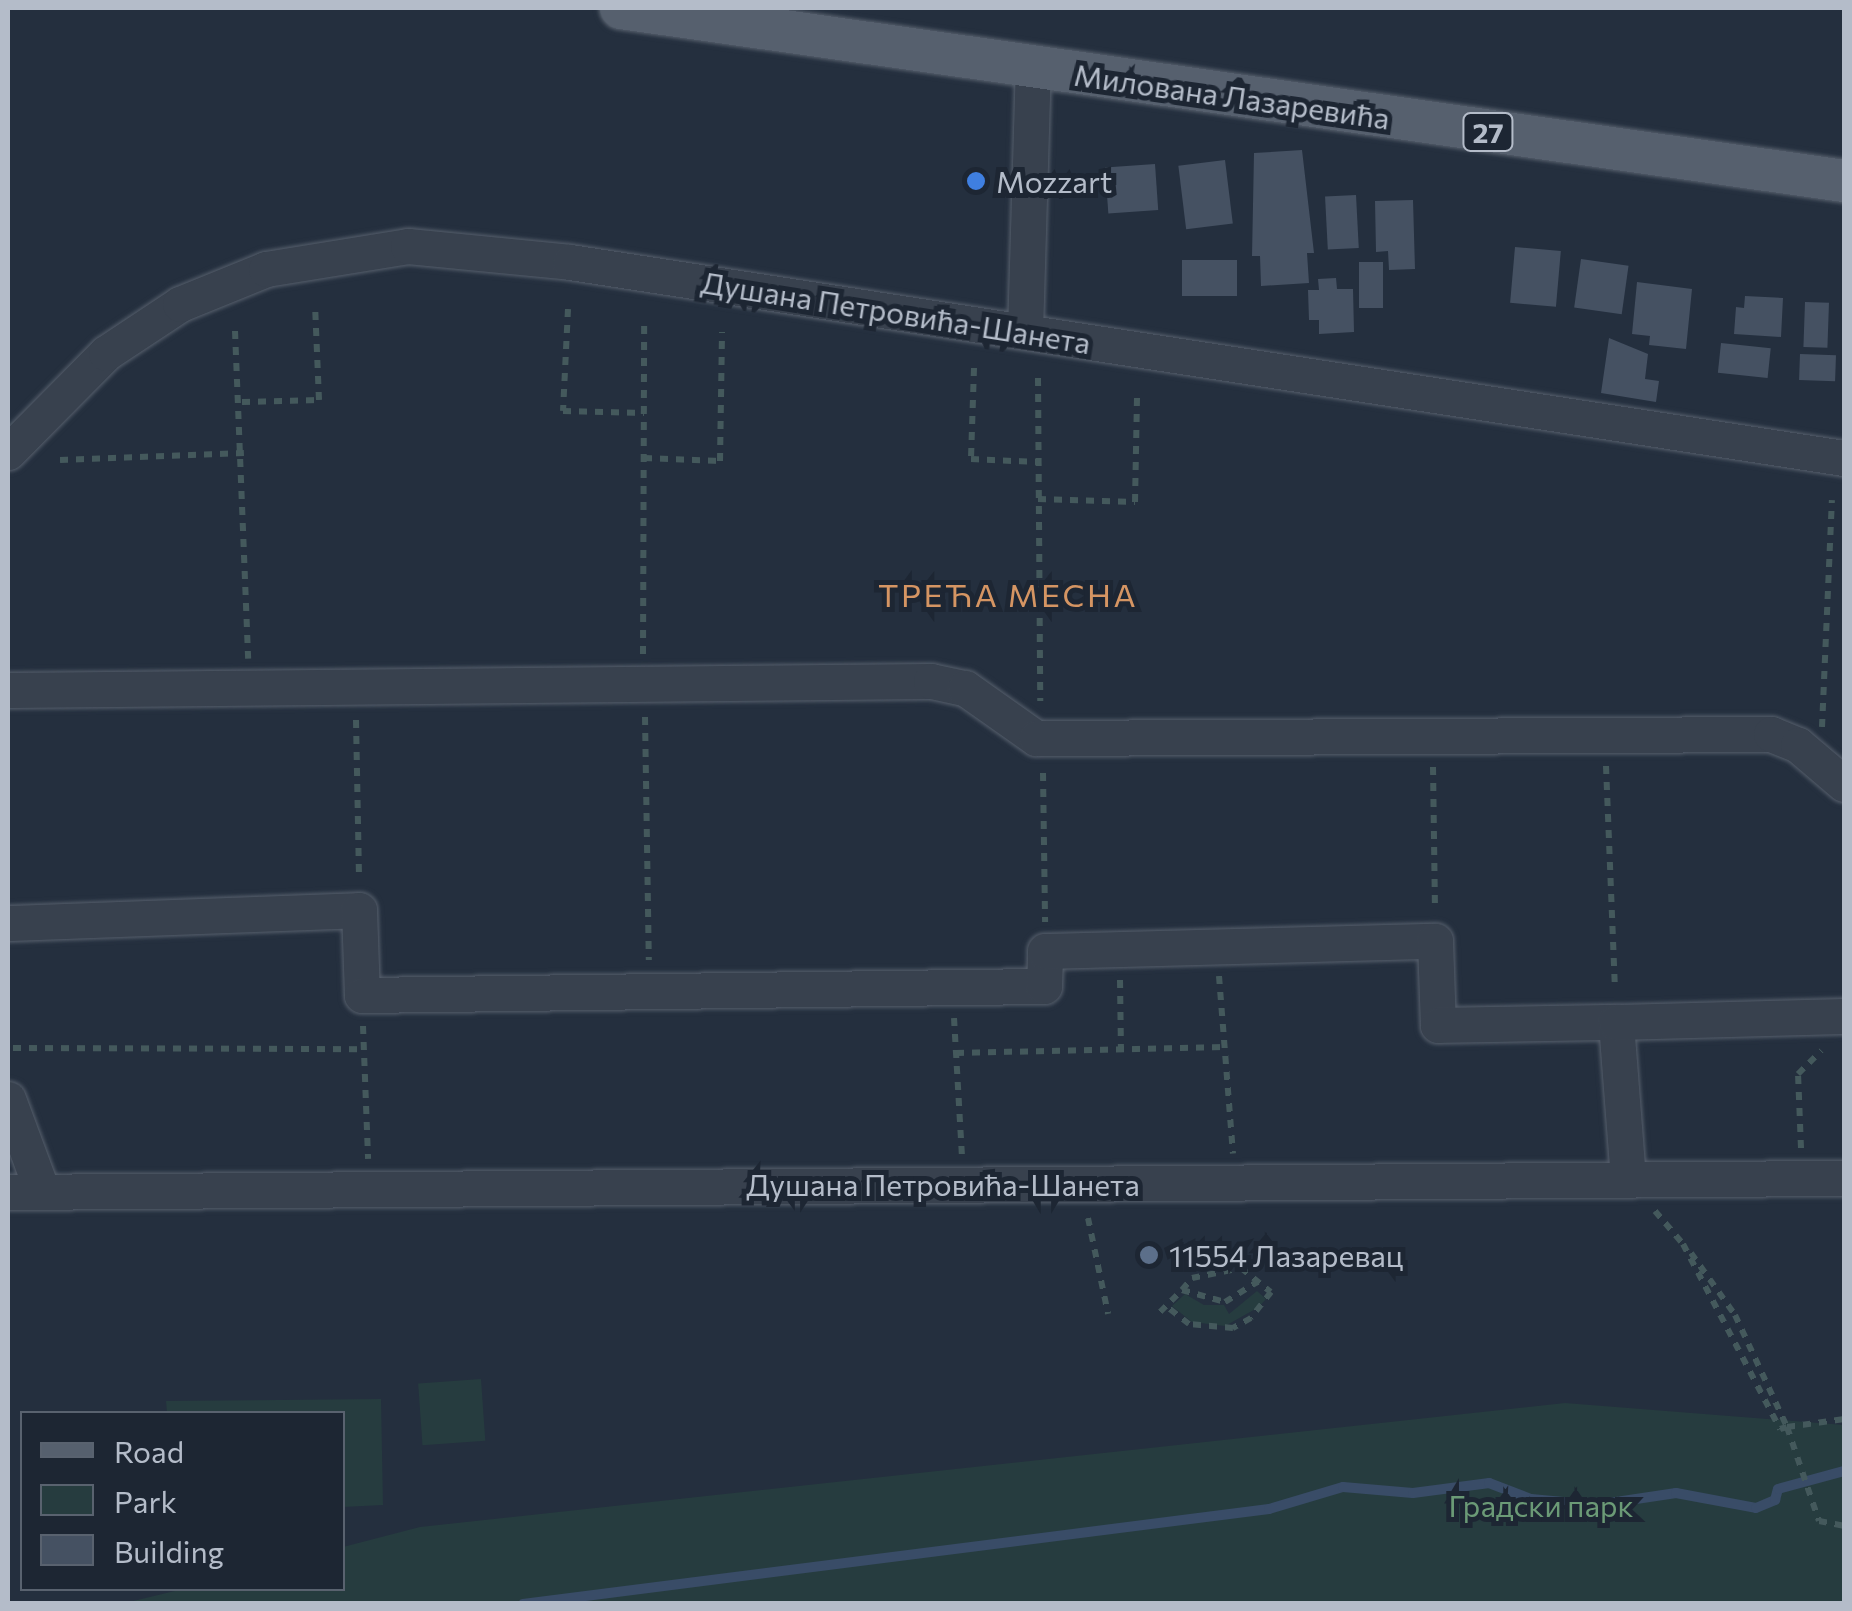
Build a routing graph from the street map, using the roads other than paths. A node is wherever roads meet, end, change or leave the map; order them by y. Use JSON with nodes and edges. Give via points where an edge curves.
{"nodes":[{"id":1,"x":621,"y":8,"type":"edge"},
{"id":2,"x":815,"y":20,"type":"edge"},
{"id":3,"x":1033,"y":68,"type":"junction"},
{"id":4,"x":1844,"y":181,"type":"edge"},
{"id":5,"x":1025,"y":332,"type":"junction"},
{"id":6,"x":8,"y":452,"type":"edge"},
{"id":7,"x":1844,"y":458,"type":"edge"},
{"id":8,"x":8,"y":690,"type":"edge"},
{"id":9,"x":1844,"y":784,"type":"edge"},
{"id":10,"x":8,"y":923,"type":"edge"},
{"id":11,"x":1616,"y":1022,"type":"junction"},
{"id":12,"x":1841,"y":1032,"type":"edge"},
{"id":13,"x":8,"y":1099,"type":"edge"},
{"id":14,"x":1844,"y":1178,"type":"edge"},
{"id":15,"x":1628,"y":1179,"type":"junction"},
{"id":16,"x":25,"y":1192,"type":"edge"}],
"edges":[{"from":1,"to":2,"type":"main road","name":"Милована Лазаревића","number":"27"},
{"from":2,"to":3,"type":"main road","name":"Милована Лазаревића","number":"27"},
{"from":3,"to":4,"type":"main road","name":"Милована Лазаревића","number":"27"},
{"from":3,"to":5,"type":"street"},
{"from":5,"to":6,"type":"street","name":"Душана Петровића-Шанета","via":[[458,247],[370,248],[266,269],[180,304],[106,353],[31,421]]},
{"from":5,"to":7,"type":"street","name":"Душана Петровића-Шанета"},
{"from":8,"to":9,"type":"street","via":[[931,681],[965,688],[1036,738],[1771,734],[1798,745]]},
{"from":10,"to":11,"type":"street","via":[[359,910],[362,995],[1044,986],[1045,951],[1435,941],[1438,1025]]},
{"from":11,"to":12,"type":"street"},
{"from":11,"to":15,"type":"street"},
{"from":13,"to":16,"type":"street","name":"Душана Петровића-Шанета"},
{"from":14,"to":15,"type":"street","name":"Душана Петровића-Шанета"},
{"from":15,"to":16,"type":"street","name":"Душана Петровића-Шанета"}]}
